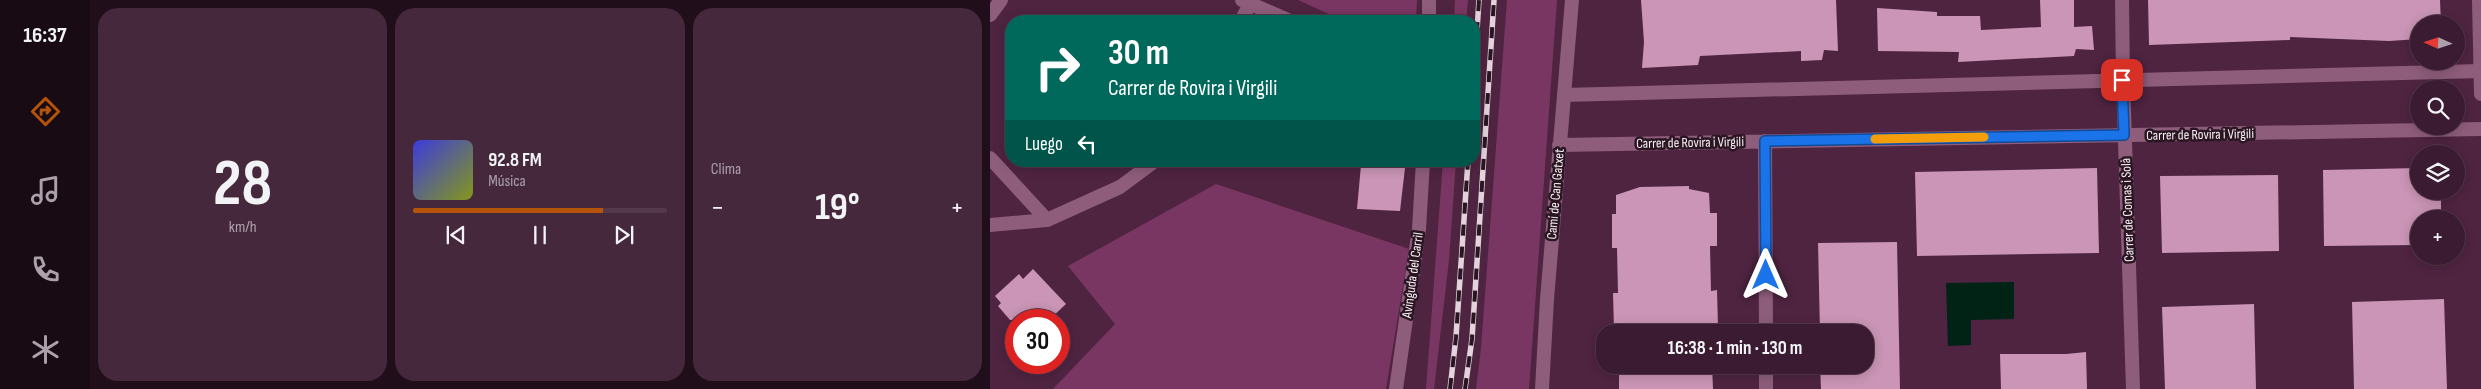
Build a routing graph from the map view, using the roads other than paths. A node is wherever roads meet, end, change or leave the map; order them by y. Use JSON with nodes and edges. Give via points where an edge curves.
{"nodes":[{"id":1,"x":1001,"y":0,"type":"edge"},
{"id":2,"x":1429,"y":0,"type":"edge"},
{"id":3,"x":1572,"y":0,"type":"edge"},
{"id":4,"x":2122,"y":0,"type":"edge"},
{"id":5,"x":2480,"y":0,"type":"edge"},
{"id":6,"x":1246,"y":2,"type":"edge"},
{"id":7,"x":990,"y":15,"type":"edge"},
{"id":8,"x":1243,"y":15,"type":"edge"},
{"id":9,"x":1276,"y":15,"type":"edge"},
{"id":10,"x":1429,"y":15,"type":"edge"},
{"id":11,"x":2481,"y":71,"type":"edge"},
{"id":12,"x":2122,"y":80,"type":"junction"},
{"id":13,"x":2481,"y":94,"type":"edge"},
{"id":14,"x":1564,"y":95,"type":"junction"},
{"id":15,"x":2481,"y":129,"type":"edge"},
{"id":16,"x":2124,"y":135,"type":"junction"},
{"id":17,"x":1765,"y":141,"type":"junction"},
{"id":18,"x":1559,"y":145,"type":"junction"},
{"id":19,"x":990,"y":158,"type":"edge"},
{"id":20,"x":1147,"y":167,"type":"edge"},
{"id":21,"x":1423,"y":167,"type":"edge"},
{"id":22,"x":1047,"y":220,"type":"junction"},
{"id":23,"x":990,"y":225,"type":"edge"},
{"id":24,"x":1766,"y":324,"type":"edge"},
{"id":25,"x":1766,"y":374,"type":"edge"},
{"id":26,"x":1396,"y":389,"type":"edge"},
{"id":27,"x":1542,"y":389,"type":"edge"},
{"id":28,"x":1766,"y":389,"type":"edge"},
{"id":29,"x":2133,"y":389,"type":"edge"}],
"edges":[{"from":1,"to":7,"type":"street"},
{"from":2,"to":10,"type":"street"},
{"from":3,"to":14,"type":"street","name":"Camí de Can Gatxet"},
{"from":4,"to":12,"type":"street","name":"Carrer de Comas i Solà"},
{"from":5,"to":11,"type":"street"},
{"from":6,"to":8,"type":"street"},
{"from":6,"to":9,"type":"street"},
{"from":11,"to":12,"type":"street"},
{"from":11,"to":13,"type":"street"},
{"from":12,"to":14,"type":"street"},
{"from":12,"to":16,"type":"street","name":"Carrer de Comas i Solà"},
{"from":14,"to":18,"type":"street","name":"Camí de Can Gatxet"},
{"from":15,"to":16,"type":"street","name":"Carrer de Rovira i Virgili"},
{"from":16,"to":17,"type":"street","name":"Carrer de Rovira i Virgili"},
{"from":16,"to":29,"type":"street","name":"Carrer de Comas i Solà"},
{"from":17,"to":18,"type":"street","name":"Carrer de Rovira i Virgili"},
{"from":17,"to":24,"type":"street"},
{"from":18,"to":27,"type":"street","name":"Camí de Can Gatxet"},
{"from":19,"to":22,"type":"street"},
{"from":20,"to":22,"type":"street","via":[[1120,187]]},
{"from":21,"to":26,"type":"street","name":"Avinguda del Carril","via":[[1419,229]]},
{"from":22,"to":23,"type":"street"},
{"from":25,"to":28,"type":"street"}]}
